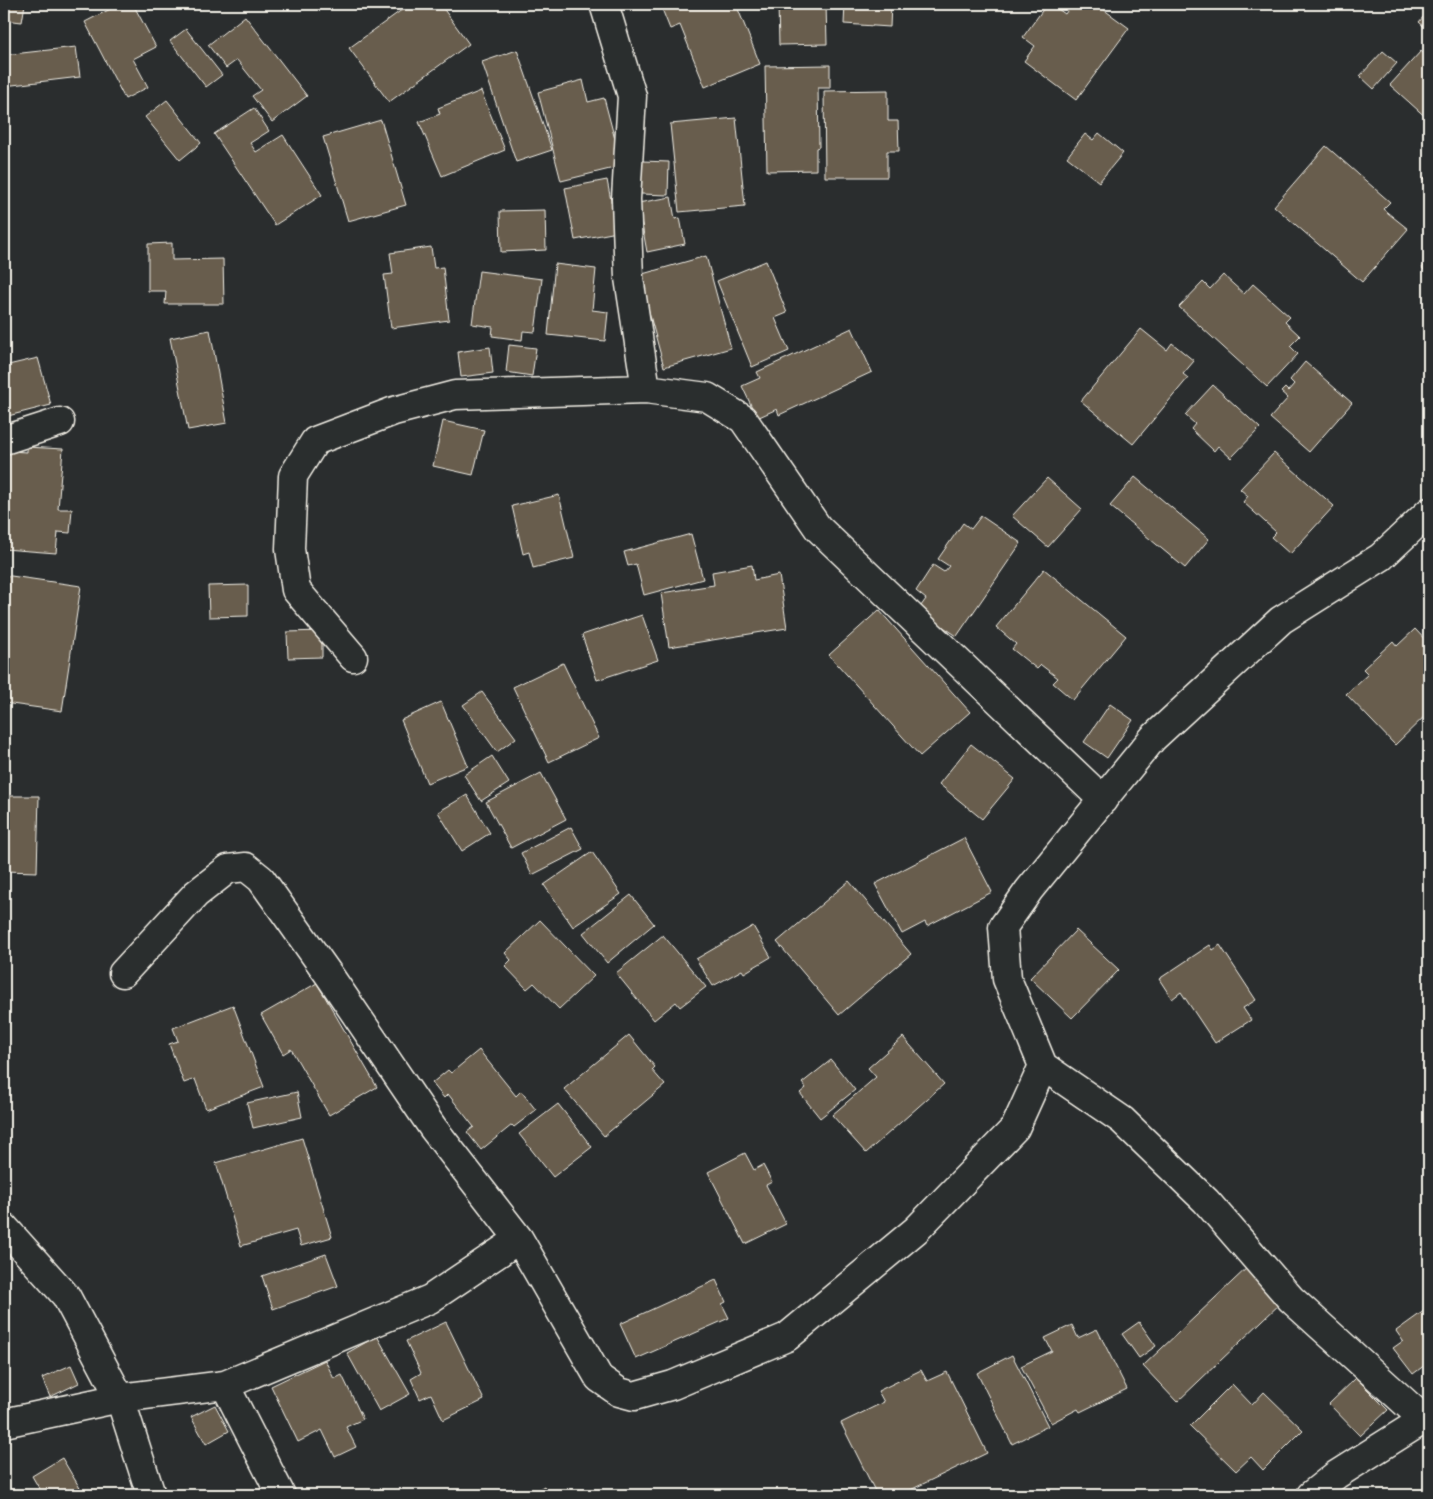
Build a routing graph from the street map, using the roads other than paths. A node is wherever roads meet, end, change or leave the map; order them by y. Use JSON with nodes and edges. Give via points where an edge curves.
{"nodes":[{"id":1,"x":604,"y":4,"type":"edge"},
{"id":2,"x":646,"y":389,"type":"junction"},
{"id":3,"x":60,"y":422,"type":"dead end"},
{"id":4,"x":4,"y":440,"type":"edge"},
{"id":5,"x":1429,"y":512,"type":"edge"},
{"id":6,"x":353,"y":657,"type":"dead end"},
{"id":7,"x":1103,"y":800,"type":"junction"},
{"id":8,"x":123,"y":972,"type":"dead end"},
{"id":9,"x":1043,"y":1066,"type":"junction"},
{"id":10,"x":4,"y":1227,"type":"edge"},
{"id":11,"x":519,"y":1239,"type":"junction"},
{"id":12,"x":225,"y":1385,"type":"junction"},
{"id":13,"x":120,"y":1398,"type":"junction"},
{"id":14,"x":1427,"y":1422,"type":"edge"},
{"id":15,"x":4,"y":1423,"type":"edge"},
{"id":16,"x":151,"y":1495,"type":"edge"},
{"id":17,"x":280,"y":1495,"type":"edge"},
{"id":18,"x":1311,"y":1495,"type":"edge"}],
"edges":[{"from":1,"to":2,"type":"street","via":[[632,96],[626,199],[628,278]]},
{"from":2,"to":6,"type":"street","via":[[455,395],[394,411],[315,441],[293,476],[290,549],[296,590]]},
{"from":2,"to":7,"type":"street","via":[[707,397],[743,420],[818,528]]},
{"from":3,"to":4,"type":"street"},
{"from":5,"to":7,"type":"street","via":[[1381,557],[1281,620],[1153,738]]},
{"from":7,"to":9,"type":"street","via":[[1003,927],[1007,979]]},
{"from":8,"to":11,"type":"street","via":[[196,894],[228,869],[246,867],[261,879],[433,1128]]},
{"from":9,"to":11,"type":"street","via":[[1015,1128],[916,1230],[787,1337],[673,1385],[634,1396],[619,1392],[599,1378]]},
{"from":9,"to":14,"type":"street","via":[[1122,1120],[1206,1201],[1291,1299]]},
{"from":10,"to":13,"type":"street","via":[[66,1296]]},
{"from":11,"to":12,"type":"street","via":[[430,1299]]},
{"from":12,"to":13,"type":"street"},
{"from":12,"to":17,"type":"street"},
{"from":13,"to":15,"type":"street"},
{"from":13,"to":16,"type":"street"},
{"from":14,"to":18,"type":"street","via":[[1336,1476]]}]}
